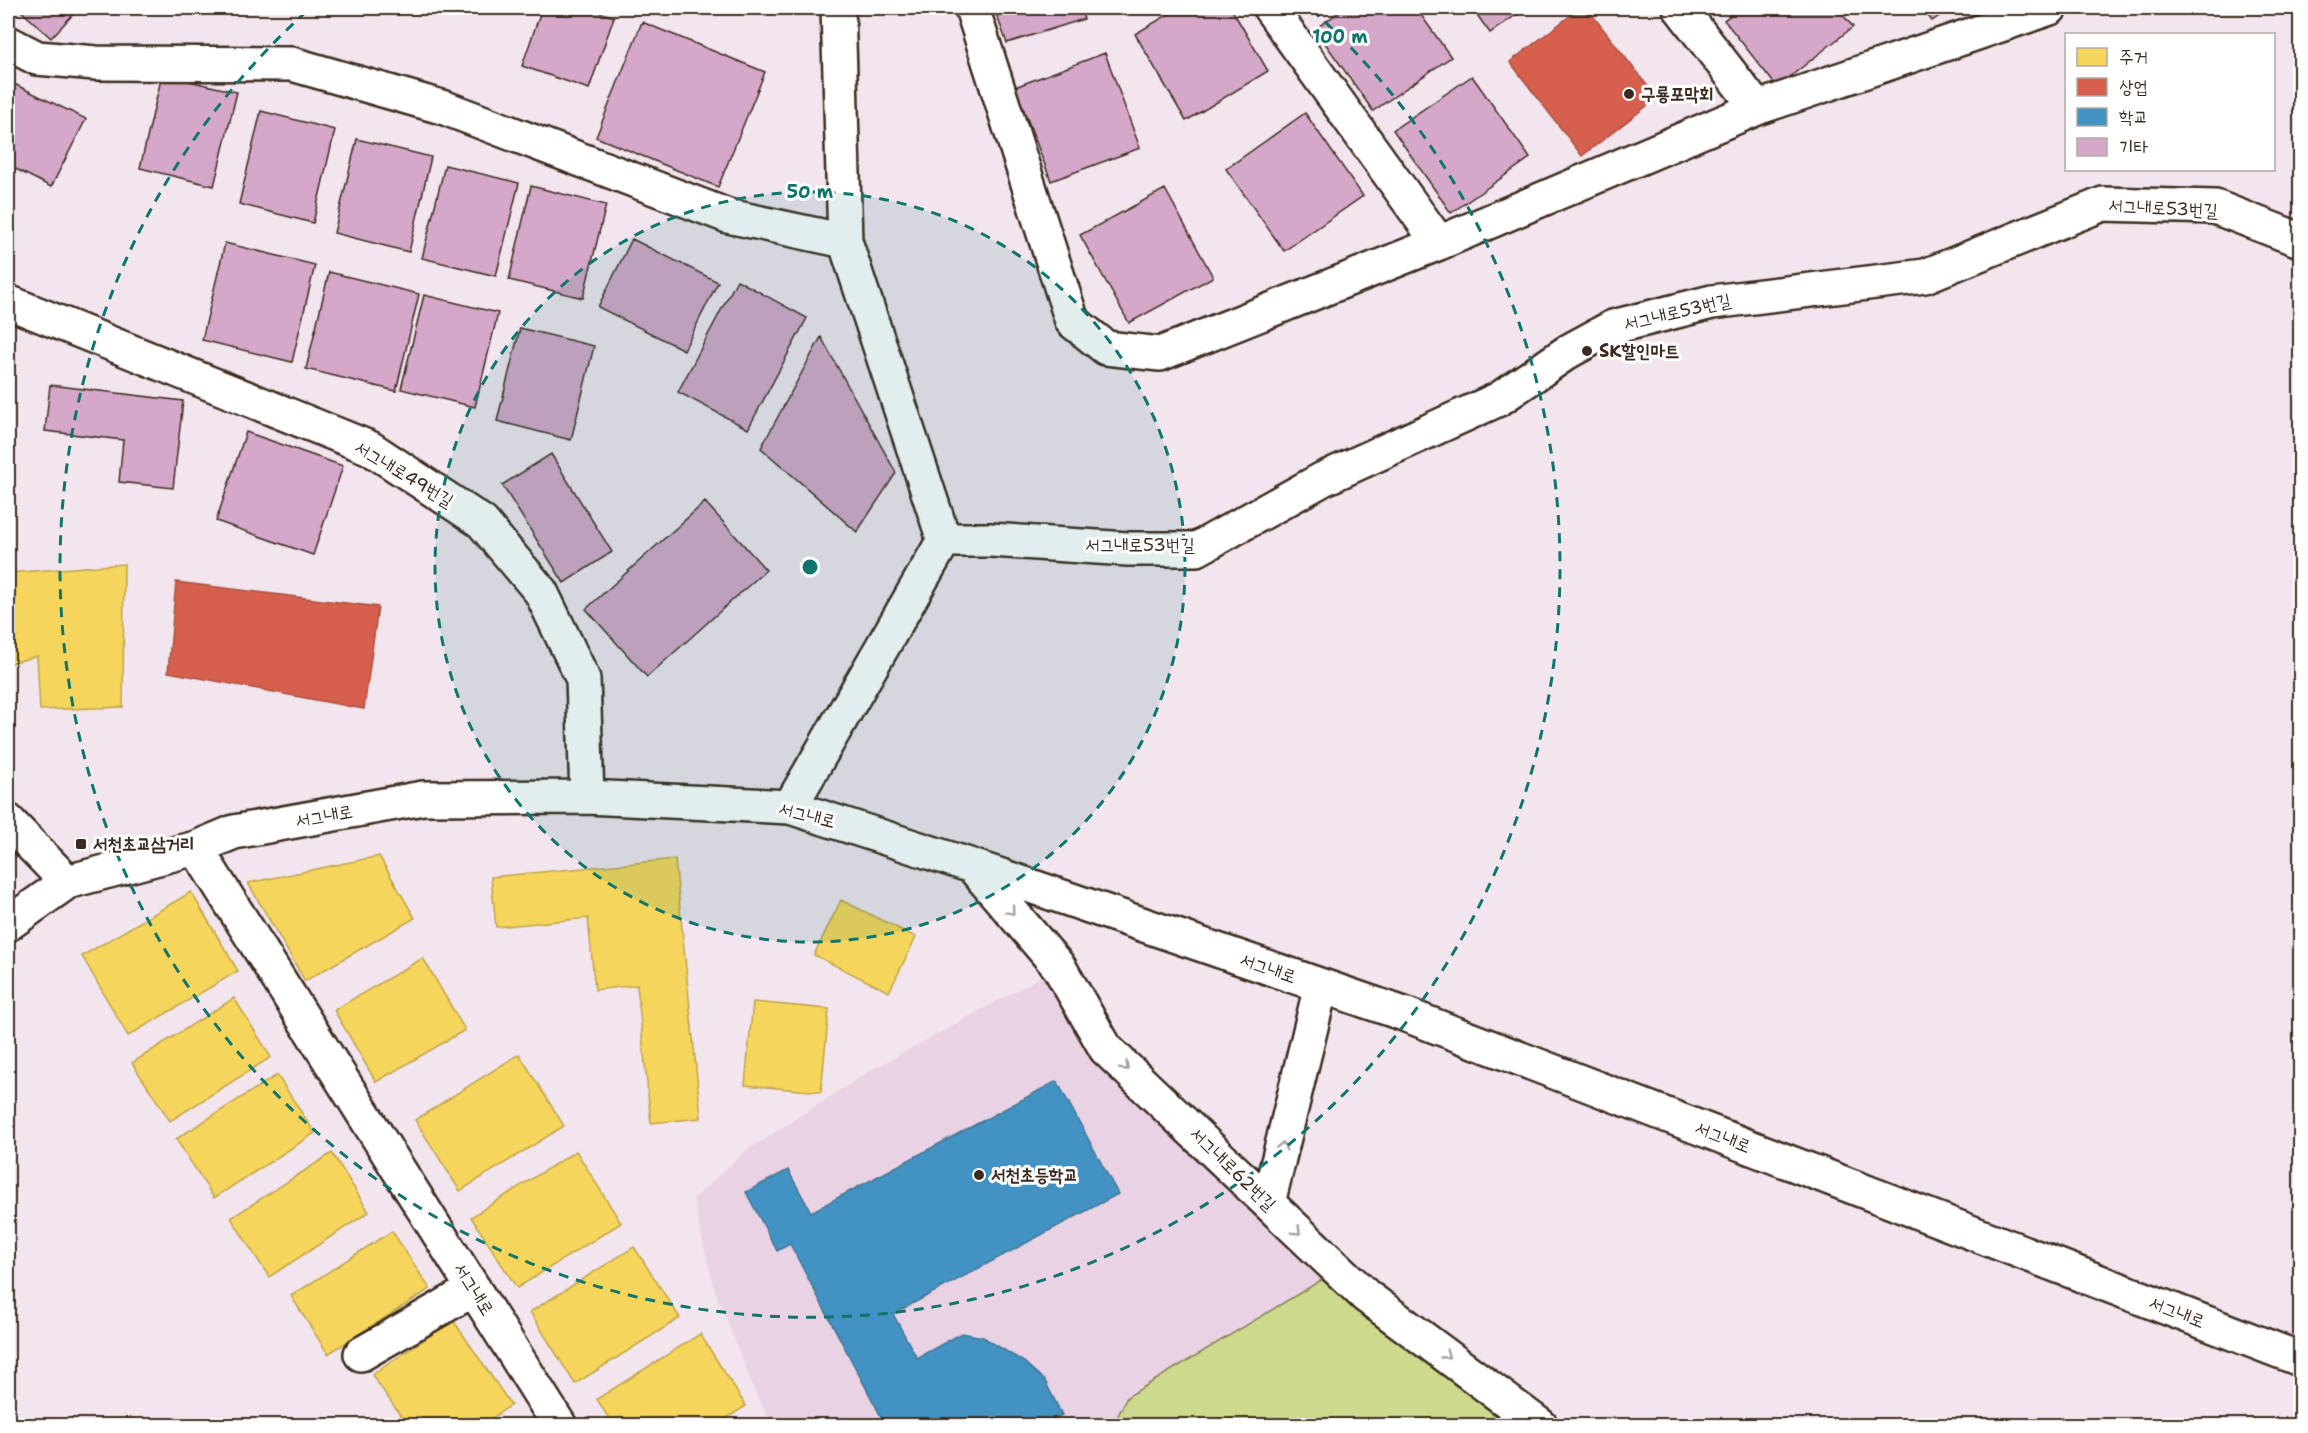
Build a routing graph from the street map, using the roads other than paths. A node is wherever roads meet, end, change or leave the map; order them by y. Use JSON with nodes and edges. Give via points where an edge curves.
{"nodes":[{"id":1,"x":838,"y":8,"type":"edge"},
{"id":2,"x":972,"y":8,"type":"edge"},
{"id":3,"x":1270,"y":8,"type":"edge"},
{"id":4,"x":1680,"y":8,"type":"edge"},
{"id":5,"x":2050,"y":8,"type":"edge"},
{"id":6,"x":8,"y":43,"type":"edge"},
{"id":7,"x":1757,"y":108,"type":"junction"},
{"id":8,"x":2301,"y":240,"type":"edge"},
{"id":9,"x":845,"y":241,"type":"junction"},
{"id":10,"x":1439,"y":243,"type":"junction"},
{"id":11,"x":8,"y":302,"type":"edge"},
{"id":12,"x":944,"y":540,"type":"junction"},
{"id":13,"x":588,"y":797,"type":"junction"},
{"id":14,"x":790,"y":807,"type":"junction"},
{"id":15,"x":8,"y":821,"type":"edge"},
{"id":16,"x":196,"y":848,"type":"junction"},
{"id":17,"x":972,"y":866,"type":"junction"},
{"id":18,"x":67,"y":882,"type":"junction"},
{"id":19,"x":8,"y":924,"type":"edge"},
{"id":20,"x":1322,"y":986,"type":"junction"},
{"id":21,"x":1268,"y":1203,"type":"junction"},
{"id":22,"x":474,"y":1289,"type":"junction"},
{"id":23,"x":361,"y":1354,"type":"dead end"},
{"id":24,"x":2301,"y":1359,"type":"edge"},
{"id":25,"x":1515,"y":1414,"type":"edge"},
{"id":26,"x":560,"y":1425,"type":"edge"},
{"id":27,"x":1541,"y":1425,"type":"edge"}],
"edges":[{"from":1,"to":9,"type":"street"},
{"from":2,"to":10,"type":"street","via":[[1072,321],[1106,348],[1160,354]]},
{"from":3,"to":10,"type":"street"},
{"from":4,"to":7,"type":"street"},
{"from":5,"to":7,"type":"street"},
{"from":6,"to":9,"type":"street","via":[[37,58],[96,63],[292,64],[445,108],[728,216]]},
{"from":7,"to":10,"type":"street"},
{"from":8,"to":12,"type":"street","name":"서그내로53번길","via":[[2215,207],[2103,204],[1925,276],[1712,302],[1613,327],[1569,351],[1499,399],[1323,479],[1197,549]]},
{"from":9,"to":12,"type":"street"},
{"from":11,"to":13,"type":"street","name":"서그내로49번길","via":[[370,448],[482,522],[541,592],[583,679]]},
{"from":12,"to":14,"type":"street"},
{"from":13,"to":14,"type":"street","name":"서그내로"},
{"from":13,"to":16,"type":"street","name":"서그내로","via":[[423,798],[234,832]]},
{"from":14,"to":17,"type":"street","name":"서그내로"},
{"from":15,"to":18,"type":"street"},
{"from":16,"to":18,"type":"street","name":"서그내로"},
{"from":16,"to":22,"type":"street","name":"서그내로"},
{"from":17,"to":20,"type":"street","name":"서그내로"},
{"from":17,"to":21,"type":"street","name":"서그내로62번길","one_way":true,"via":[[1059,967],[1106,1049]]},
{"from":18,"to":19,"type":"street","name":"서그내로"},
{"from":21,"to":20,"type":"street","one_way":true},
{"from":20,"to":24,"type":"street","name":"서그내로","via":[[1427,1022]]},
{"from":21,"to":25,"type":"street","name":"서그내로62번길","one_way":true,"via":[[1366,1296]]},
{"from":22,"to":23,"type":"street"},
{"from":22,"to":26,"type":"street","name":"서그내로"},
{"from":25,"to":27,"type":"street","name":"서그내로62번길"}]}
